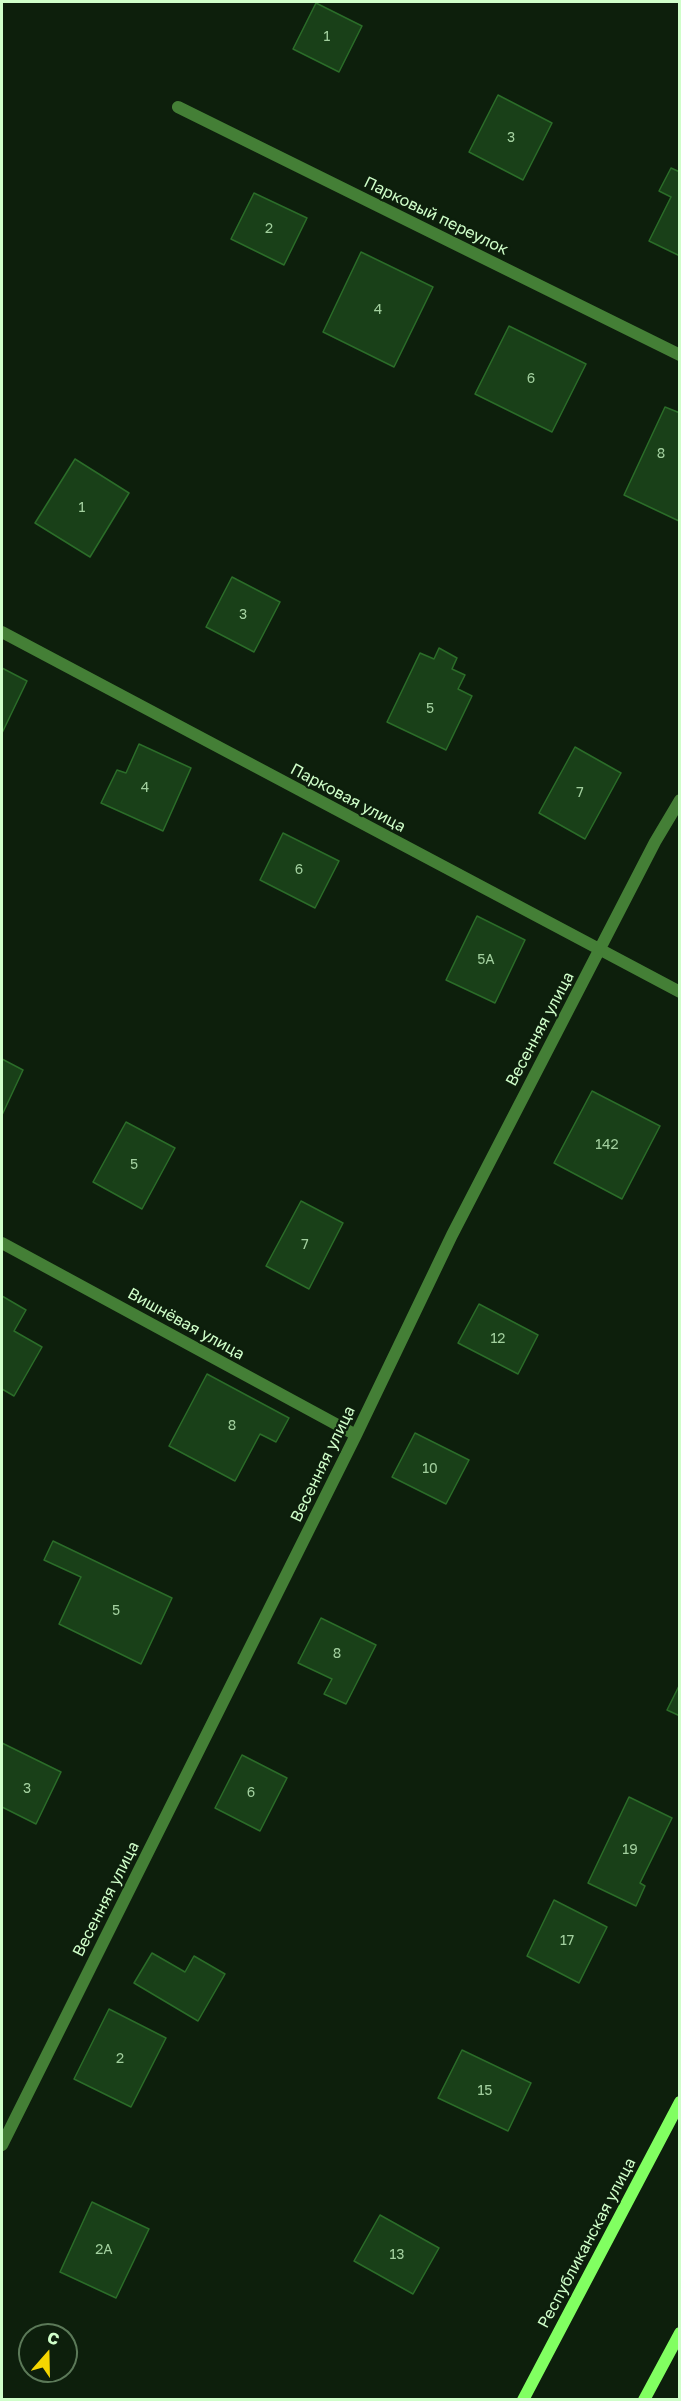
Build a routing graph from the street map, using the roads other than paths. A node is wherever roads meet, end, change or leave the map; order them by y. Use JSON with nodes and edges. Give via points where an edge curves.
{"nodes":[{"id":1,"x":178,"y":107,"type":"dead end"},
{"id":2,"x":680,"y":355,"type":"edge"},
{"id":3,"x":2,"y":632,"type":"edge"},
{"id":4,"x":680,"y":800,"type":"edge"},
{"id":5,"x":600,"y":951,"type":"junction"},
{"id":6,"x":680,"y":992,"type":"edge"},
{"id":7,"x":2,"y":1243,"type":"edge"},
{"id":8,"x":356,"y":1435,"type":"junction"},
{"id":9,"x":680,"y":2102,"type":"edge"},
{"id":10,"x":2,"y":2145,"type":"edge"},
{"id":11,"x":680,"y":2333,"type":"edge"},
{"id":12,"x":523,"y":2400,"type":"edge"},
{"id":13,"x":644,"y":2400,"type":"edge"}],
"edges":[{"from":1,"to":2,"type":"street","name":"Парковый переулок"},
{"from":3,"to":5,"type":"street","name":"Парковая улица"},
{"from":4,"to":5,"type":"street","name":"Весенняя улица"},
{"from":5,"to":6,"type":"street","name":"Парковая улица"},
{"from":5,"to":8,"type":"street","name":"Весенняя улица","via":[[452,1235]]},
{"from":7,"to":8,"type":"street","name":"Вишнёвая улица"},
{"from":8,"to":10,"type":"street","name":"Весенняя улица"},
{"from":9,"to":12,"type":"street","name":"Республиканская улица"},
{"from":11,"to":13,"type":"street"}]}
